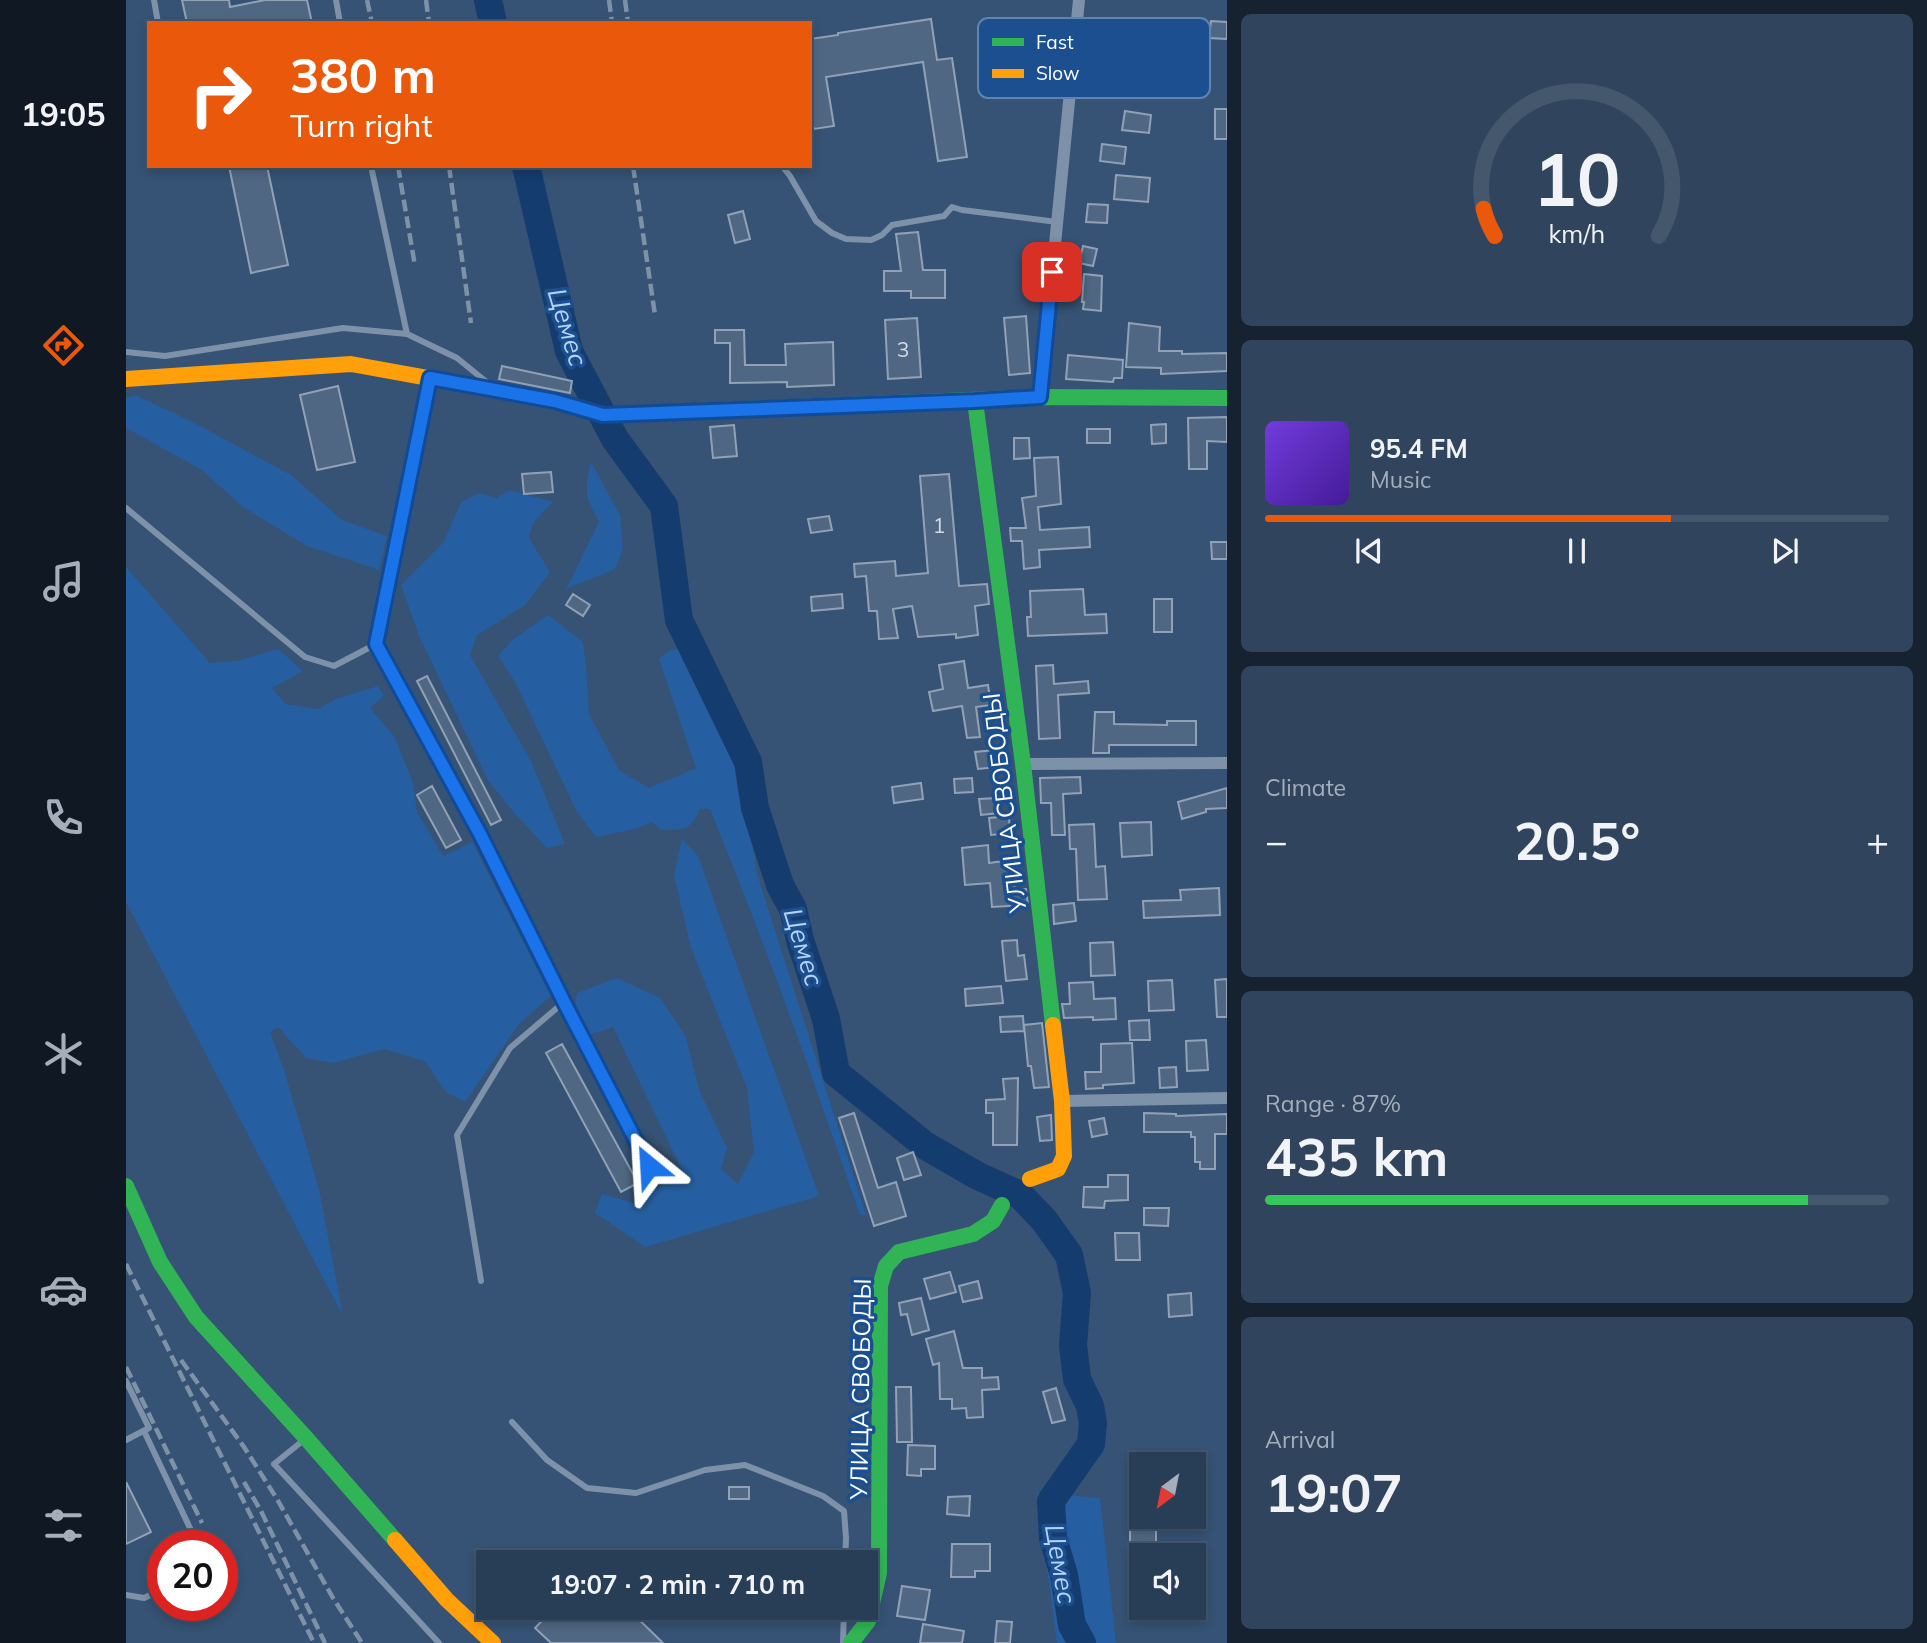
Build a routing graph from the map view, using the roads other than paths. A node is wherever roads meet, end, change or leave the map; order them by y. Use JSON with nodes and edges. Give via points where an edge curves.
{"nodes":[{"id":1,"x":154,"y":0,"type":"edge"},
{"id":2,"x":336,"y":0,"type":"edge"},
{"id":3,"x":1079,"y":0,"type":"edge"},
{"id":4,"x":1077,"y":18,"type":"edge"},
{"id":5,"x":158,"y":21,"type":"edge"},
{"id":6,"x":340,"y":21,"type":"edge"},
{"id":7,"x":1069,"y":98,"type":"edge"},
{"id":8,"x":370,"y":168,"type":"edge"},
{"id":9,"x":784,"y":168,"type":"edge"},
{"id":10,"x":1057,"y":222,"type":"junction"},
{"id":11,"x":407,"y":334,"type":"junction"},
{"id":12,"x":126,"y":352,"type":"edge"},
{"id":13,"x":430,"y":378,"type":"junction"},
{"id":14,"x":126,"y":379,"type":"edge"},
{"id":15,"x":496,"y":390,"type":"junction"},
{"id":16,"x":1040,"y":397,"type":"junction"},
{"id":17,"x":1227,"y":398,"type":"edge"},
{"id":18,"x":975,"y":401,"type":"junction"},
{"id":19,"x":126,"y":508,"type":"edge"},
{"id":20,"x":376,"y":644,"type":"junction"},
{"id":21,"x":1227,"y":763,"type":"edge"},
{"id":22,"x":1023,"y":764,"type":"junction"},
{"id":23,"x":564,"y":1002,"type":"junction"},
{"id":24,"x":1227,"y":1098,"type":"edge"},
{"id":25,"x":1062,"y":1101,"type":"junction"},
{"id":26,"x":649,"y":1166,"type":"dead end"},
{"id":27,"x":1030,"y":1179,"type":"dead end"},
{"id":28,"x":126,"y":1186,"type":"edge"},
{"id":29,"x":1002,"y":1205,"type":"dead end"},
{"id":30,"x":481,"y":1281,"type":"dead end"},
{"id":31,"x":126,"y":1381,"type":"edge"},
{"id":32,"x":512,"y":1422,"type":"dead end"},
{"id":33,"x":144,"y":1431,"type":"junction"},
{"id":34,"x":306,"y":1438,"type":"junction"},
{"id":35,"x":126,"y":1440,"type":"edge"},
{"id":36,"x":191,"y":1530,"type":"edge"},
{"id":37,"x":846,"y":1550,"type":"edge"},
{"id":38,"x":126,"y":1595,"type":"edge"},
{"id":39,"x":147,"y":1597,"type":"edge"},
{"id":40,"x":844,"y":1620,"type":"edge"},
{"id":41,"x":439,"y":1643,"type":"edge"},
{"id":42,"x":493,"y":1643,"type":"edge"},
{"id":43,"x":843,"y":1643,"type":"edge"},
{"id":44,"x":851,"y":1643,"type":"edge"}],
"edges":[{"from":1,"to":5,"type":"lane"},
{"from":2,"to":6,"type":"lane"},
{"from":3,"to":4,"type":"street"},
{"from":7,"to":10,"type":"street"},
{"from":8,"to":11,"type":"lane"},
{"from":9,"to":10,"type":"lane","via":[[816,221],[846,239],[871,240],[892,225],[944,216],[952,207]]},
{"from":10,"to":16,"type":"street"},
{"from":11,"to":12,"type":"lane","via":[[344,328],[165,356]]},
{"from":11,"to":15,"type":"lane","via":[[457,358]]},
{"from":13,"to":14,"type":"street","via":[[351,364]]},
{"from":13,"to":15,"type":"street"},
{"from":13,"to":20,"type":"lane"},
{"from":15,"to":18,"type":"street","via":[[603,415]]},
{"from":16,"to":17,"type":"street"},
{"from":16,"to":18,"type":"street"},
{"from":18,"to":22,"type":"street","name":"УЛИЦА СВОБОДЫ"},
{"from":19,"to":20,"type":"lane","via":[[304,657],[334,666]]},
{"from":20,"to":23,"type":"lane","via":[[480,834]]},
{"from":21,"to":22,"type":"street"},
{"from":22,"to":25,"type":"street","name":"УЛИЦА СВОБОДЫ"},
{"from":23,"to":26,"type":"lane"},
{"from":23,"to":30,"type":"lane","via":[[510,1048],[457,1135]]},
{"from":24,"to":25,"type":"street"},
{"from":25,"to":27,"type":"street","name":"УЛИЦА СВОБОДЫ","via":[[1064,1156],[1058,1169]]},
{"from":28,"to":34,"type":"street","via":[[160,1262],[196,1317]]},
{"from":29,"to":44,"type":"street","name":"УЛИЦА СВОБОДЫ","via":[[993,1221],[973,1234],[899,1252],[886,1266],[880,1286],[880,1573],[868,1621]]},
{"from":31,"to":33,"type":"lane","via":[[149,1428]]},
{"from":32,"to":37,"type":"lane","via":[[547,1460],[587,1488],[636,1493],[705,1470],[745,1465],[823,1496],[844,1511]]},
{"from":33,"to":35,"type":"lane"},
{"from":33,"to":36,"type":"lane"},
{"from":34,"to":41,"type":"lane","via":[[274,1464]]},
{"from":34,"to":42,"type":"street","via":[[447,1600]]},
{"from":38,"to":39,"type":"lane"},
{"from":40,"to":43,"type":"lane"}]}
